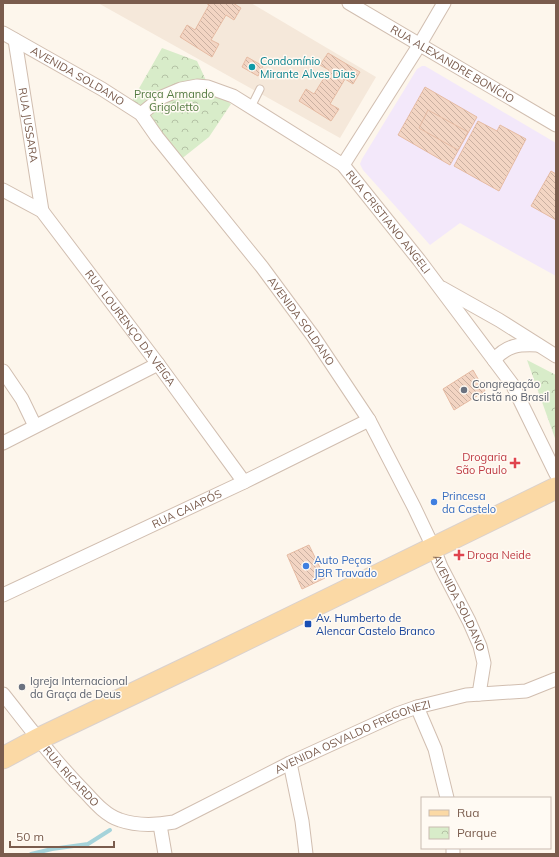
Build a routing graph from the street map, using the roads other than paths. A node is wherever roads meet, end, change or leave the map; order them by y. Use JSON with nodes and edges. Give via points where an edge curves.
{"nodes":[{"id":1,"x":349,"y":3,"type":"edge"},
{"id":2,"x":444,"y":3,"type":"edge"},
{"id":3,"x":3,"y":33,"type":"edge"},
{"id":4,"x":15,"y":40,"type":"junction"},
{"id":5,"x":420,"y":44,"type":"junction"},
{"id":6,"x":260,"y":89,"type":"dead end"},
{"id":7,"x":251,"y":107,"type":"junction"},
{"id":8,"x":141,"y":114,"type":"junction"},
{"id":9,"x":556,"y":125,"type":"edge"},
{"id":10,"x":343,"y":165,"type":"junction"},
{"id":11,"x":3,"y":190,"type":"edge"},
{"id":12,"x":42,"y":211,"type":"junction"},
{"id":13,"x":439,"y":286,"type":"junction"},
{"id":14,"x":538,"y":344,"type":"junction"},
{"id":15,"x":556,"y":356,"type":"edge"},
{"id":16,"x":494,"y":360,"type":"junction"},
{"id":17,"x":158,"y":364,"type":"junction"},
{"id":18,"x":3,"y":371,"type":"edge"},
{"id":19,"x":369,"y":420,"type":"junction"},
{"id":20,"x":35,"y":426,"type":"junction"},
{"id":21,"x":3,"y":443,"type":"edge"},
{"id":22,"x":556,"y":474,"type":"edge"},
{"id":23,"x":244,"y":482,"type":"junction"},
{"id":24,"x":556,"y":488,"type":"edge"},
{"id":25,"x":434,"y":549,"type":"junction"},
{"id":26,"x":3,"y":594,"type":"edge"},
{"id":27,"x":556,"y":679,"type":"edge"},
{"id":28,"x":3,"y":694,"type":"edge"},
{"id":29,"x":479,"y":694,"type":"junction"},
{"id":30,"x":417,"y":707,"type":"junction"},
{"id":31,"x":38,"y":739,"type":"junction"},
{"id":32,"x":3,"y":758,"type":"edge"},
{"id":33,"x":290,"y":763,"type":"junction"},
{"id":34,"x":447,"y":797,"type":"edge"},
{"id":35,"x":160,"y":825,"type":"junction"},
{"id":36,"x":165,"y":854,"type":"edge"},
{"id":37,"x":306,"y":854,"type":"edge"}],
"edges":[{"from":1,"to":5,"type":"street","name":"RUA ALEXANDRE BONÍCIO"},
{"from":2,"to":5,"type":"street"},
{"from":3,"to":4,"type":"street","name":"AVENIDA SOLDANO"},
{"from":4,"to":8,"type":"street","name":"AVENIDA SOLDANO"},
{"from":4,"to":12,"type":"street","name":"RUA JUSSARA"},
{"from":5,"to":9,"type":"street","name":"RUA ALEXANDRE BONÍCIO"},
{"from":5,"to":10,"type":"street"},
{"from":6,"to":7,"type":"lane"},
{"from":7,"to":8,"type":"street","name":"RUA CRISTIANO ANGELI","via":[[218,90],[197,86],[162,97]]},
{"from":7,"to":10,"type":"street","name":"RUA CRISTIANO ANGELI"},
{"from":8,"to":19,"type":"street","name":"AVENIDA SOLDANO","via":[[276,285]]},
{"from":10,"to":13,"type":"street","name":"RUA CRISTIANO ANGELI"},
{"from":11,"to":12,"type":"street","name":"RUA LOURENÇO DA VEIGA"},
{"from":12,"to":17,"type":"street","name":"RUA LOURENÇO DA VEIGA"},
{"from":13,"to":14,"type":"street"},
{"from":13,"to":16,"type":"street","name":"RUA CRISTIANO ANGELI"},
{"from":14,"to":15,"type":"street"},
{"from":14,"to":16,"type":"street","via":[[513,346],[504,350]]},
{"from":16,"to":22,"type":"street","name":"RUA CRISTIANO ANGELI","via":[[512,384]]},
{"from":17,"to":20,"type":"street"},
{"from":17,"to":23,"type":"street","name":"RUA LOURENÇO DA VEIGA"},
{"from":18,"to":20,"type":"street","via":[[22,399]]},
{"from":19,"to":23,"type":"street","name":"RUA CAIAPÓS"},
{"from":19,"to":25,"type":"street","name":"AVENIDA SOLDANO"},
{"from":20,"to":21,"type":"street"},
{"from":23,"to":26,"type":"street","name":"RUA CAIAPÓS"},
{"from":24,"to":25,"type":"main road"},
{"from":25,"to":29,"type":"street","name":"AVENIDA SOLDANO","via":[[480,646],[484,663]]},
{"from":25,"to":31,"type":"main road"},
{"from":27,"to":29,"type":"street","name":"AVENIDA OSVALDO FREGONEZI","via":[[526,691]]},
{"from":28,"to":31,"type":"street","name":"RUA RICARDO"},
{"from":29,"to":30,"type":"street","name":"AVENIDA OSVALDO FREGONEZI","via":[[457,696]]},
{"from":30,"to":33,"type":"street","name":"AVENIDA OSVALDO FREGONEZI"},
{"from":30,"to":34,"type":"street","via":[[435,749]]},
{"from":31,"to":32,"type":"main road"},
{"from":31,"to":35,"type":"street","name":"RUA RICARDO","via":[[105,812],[118,820],[132,824]]},
{"from":33,"to":35,"type":"street","name":"AVENIDA OSVALDO FREGONEZI","via":[[174,822]]},
{"from":33,"to":37,"type":"street"},
{"from":35,"to":36,"type":"street"}]}
